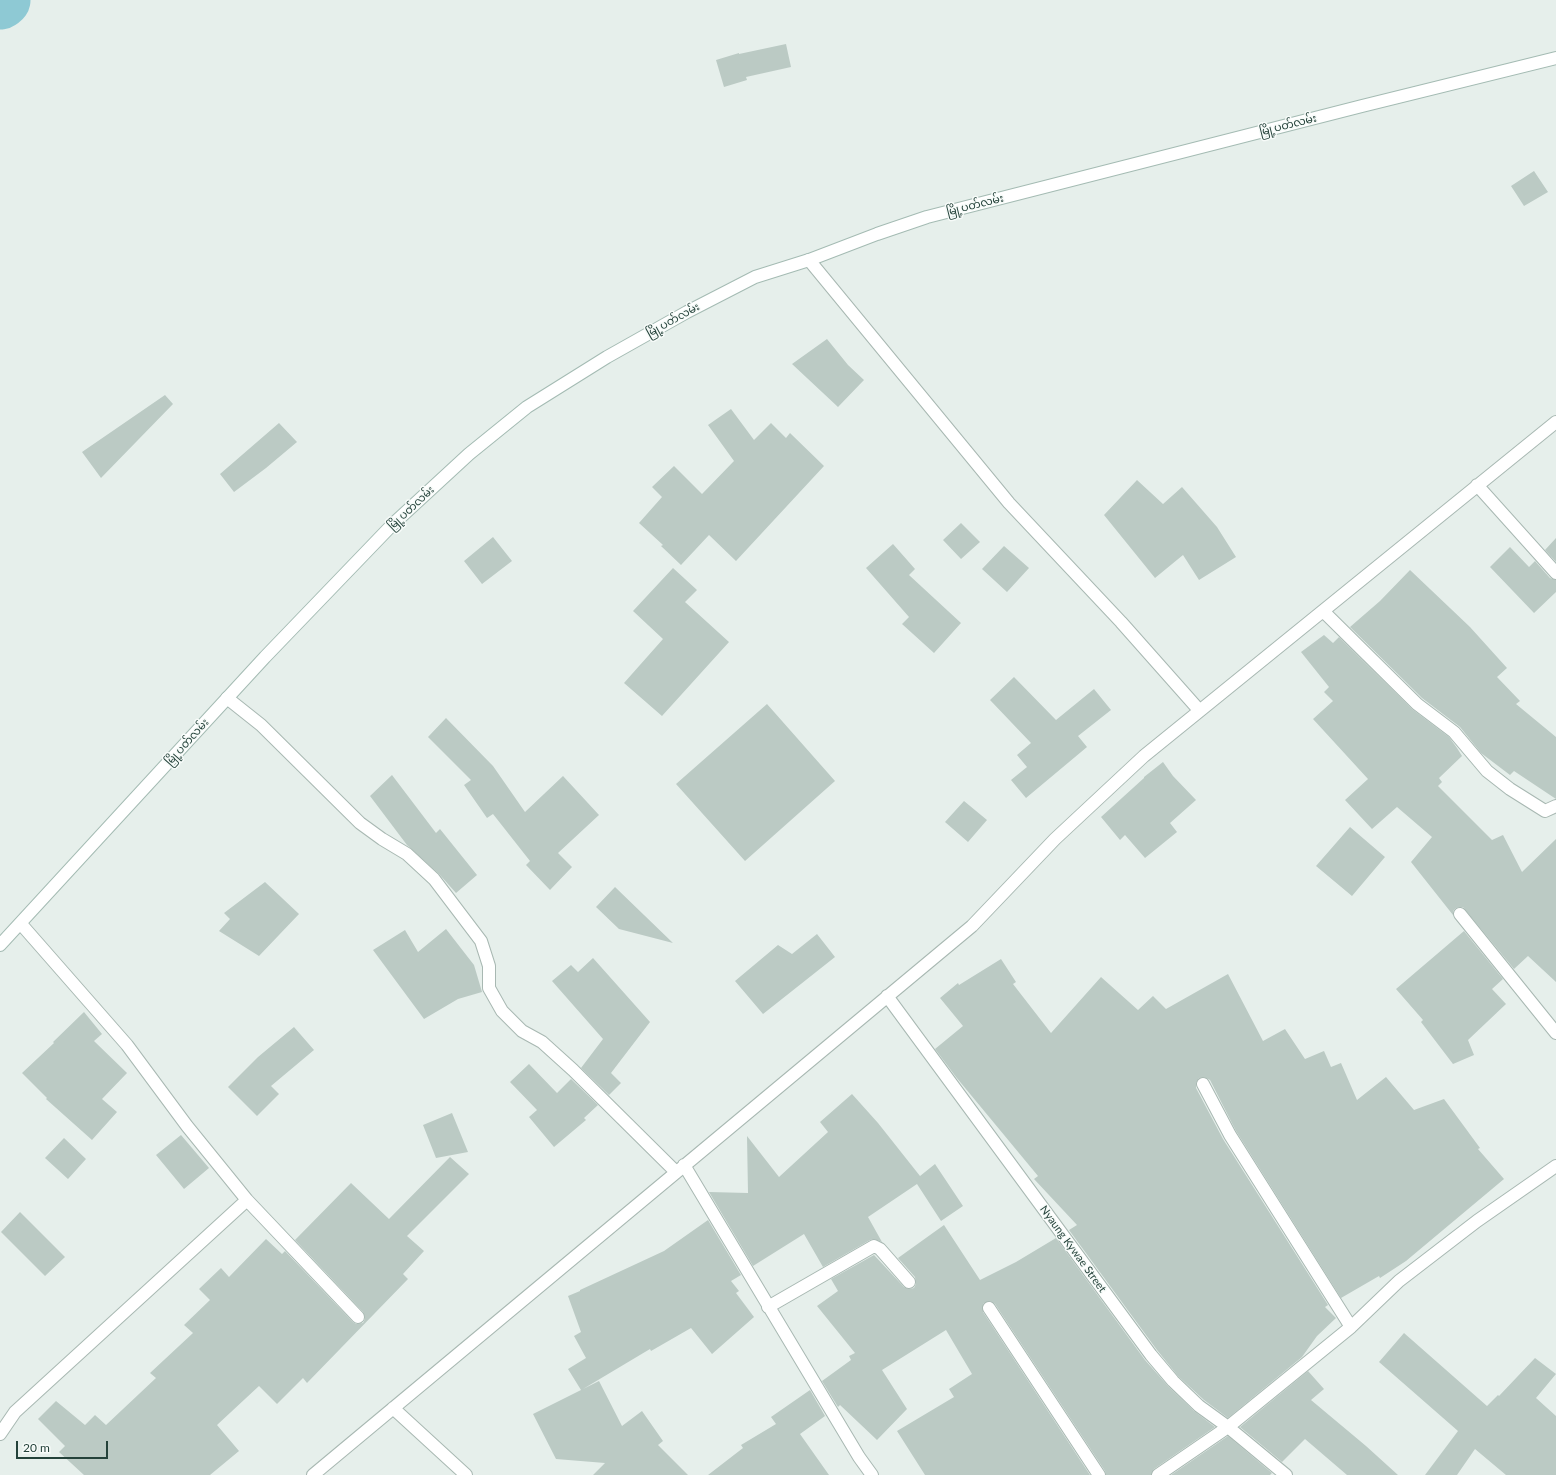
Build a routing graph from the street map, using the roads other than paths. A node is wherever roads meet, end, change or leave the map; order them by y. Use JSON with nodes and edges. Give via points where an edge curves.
{"nodes":[{"id":1,"x":1556,"y":58,"type":"edge"},
{"id":2,"x":809,"y":260,"type":"junction"},
{"id":3,"x":1556,"y":422,"type":"edge"},
{"id":4,"x":1477,"y":485,"type":"junction"},
{"id":5,"x":1556,"y":573,"type":"edge"},
{"id":6,"x":1322,"y":611,"type":"junction"},
{"id":7,"x":227,"y":698,"type":"junction"},
{"id":8,"x":1199,"y":710,"type":"junction"},
{"id":9,"x":1556,"y":806,"type":"edge"},
{"id":10,"x":1460,"y":914,"type":"dead end"},
{"id":11,"x":21,"y":924,"type":"junction"},
{"id":12,"x":0,"y":945,"type":"edge"},
{"id":13,"x":887,"y":996,"type":"junction"},
{"id":14,"x":1556,"y":1033,"type":"edge"},
{"id":15,"x":1203,"y":1084,"type":"dead end"},
{"id":16,"x":1556,"y":1166,"type":"edge"},
{"id":17,"x":680,"y":1168,"type":"junction"},
{"id":18,"x":247,"y":1200,"type":"junction"},
{"id":19,"x":909,"y":1282,"type":"dead end"},
{"id":20,"x":768,"y":1307,"type":"junction"},
{"id":21,"x":989,"y":1308,"type":"dead end"},
{"id":22,"x":358,"y":1317,"type":"dead end"},
{"id":23,"x":1351,"y":1327,"type":"junction"},
{"id":24,"x":393,"y":1408,"type":"junction"},
{"id":25,"x":1228,"y":1427,"type":"junction"},
{"id":26,"x":0,"y":1434,"type":"edge"},
{"id":27,"x":313,"y":1475,"type":"edge"},
{"id":28,"x":466,"y":1475,"type":"edge"},
{"id":29,"x":872,"y":1475,"type":"edge"},
{"id":30,"x":1099,"y":1475,"type":"edge"},
{"id":31,"x":1158,"y":1475,"type":"edge"},
{"id":32,"x":1286,"y":1475,"type":"edge"}],
"edges":[{"from":1,"to":2,"type":"street","name":"မြို့ပတ်လမ်း","via":[[927,217]]},
{"from":2,"to":7,"type":"street","name":"မြို့ပတ်လမ်း","via":[[755,277],[687,312],[526,407],[468,454],[392,525]]},
{"from":2,"to":8,"type":"street","via":[[1010,503]]},
{"from":3,"to":4,"type":"street"},
{"from":4,"to":5,"type":"street"},
{"from":4,"to":6,"type":"street"},
{"from":6,"to":8,"type":"street"},
{"from":6,"to":9,"type":"street","via":[[1417,704],[1454,732],[1487,771],[1545,811]]},
{"from":7,"to":11,"type":"street","name":"မြို့ပတ်လမ်း"},
{"from":7,"to":17,"type":"street","via":[[261,726],[360,823],[407,854],[434,879],[481,941],[489,966],[489,988],[502,1010],[522,1031],[542,1042]]},
{"from":8,"to":13,"type":"street","via":[[1144,756],[1055,839],[972,926]]},
{"from":10,"to":14,"type":"street"},
{"from":11,"to":12,"type":"street","name":"မြို့ပတ်လမ်း"},
{"from":11,"to":18,"type":"street","via":[[127,1045],[187,1126]]},
{"from":13,"to":17,"type":"street"},
{"from":13,"to":25,"type":"street","name":"Nyaung Kywae Street","via":[[1151,1355],[1199,1406]]},
{"from":15,"to":23,"type":"street","via":[[1230,1135]]},
{"from":16,"to":23,"type":"street","via":[[1477,1221],[1399,1281]]},
{"from":17,"to":20,"type":"street"},
{"from":17,"to":24,"type":"street"},
{"from":18,"to":22,"type":"street"},
{"from":18,"to":26,"type":"street","via":[[15,1412]]},
{"from":19,"to":20,"type":"street","via":[[880,1249],[874,1246]]},
{"from":20,"to":29,"type":"street"},
{"from":21,"to":30,"type":"street"},
{"from":23,"to":25,"type":"street"},
{"from":24,"to":27,"type":"street"},
{"from":24,"to":28,"type":"street"},
{"from":25,"to":31,"type":"street"},
{"from":25,"to":32,"type":"street","name":"Nyaung Kywae Street"}]}
